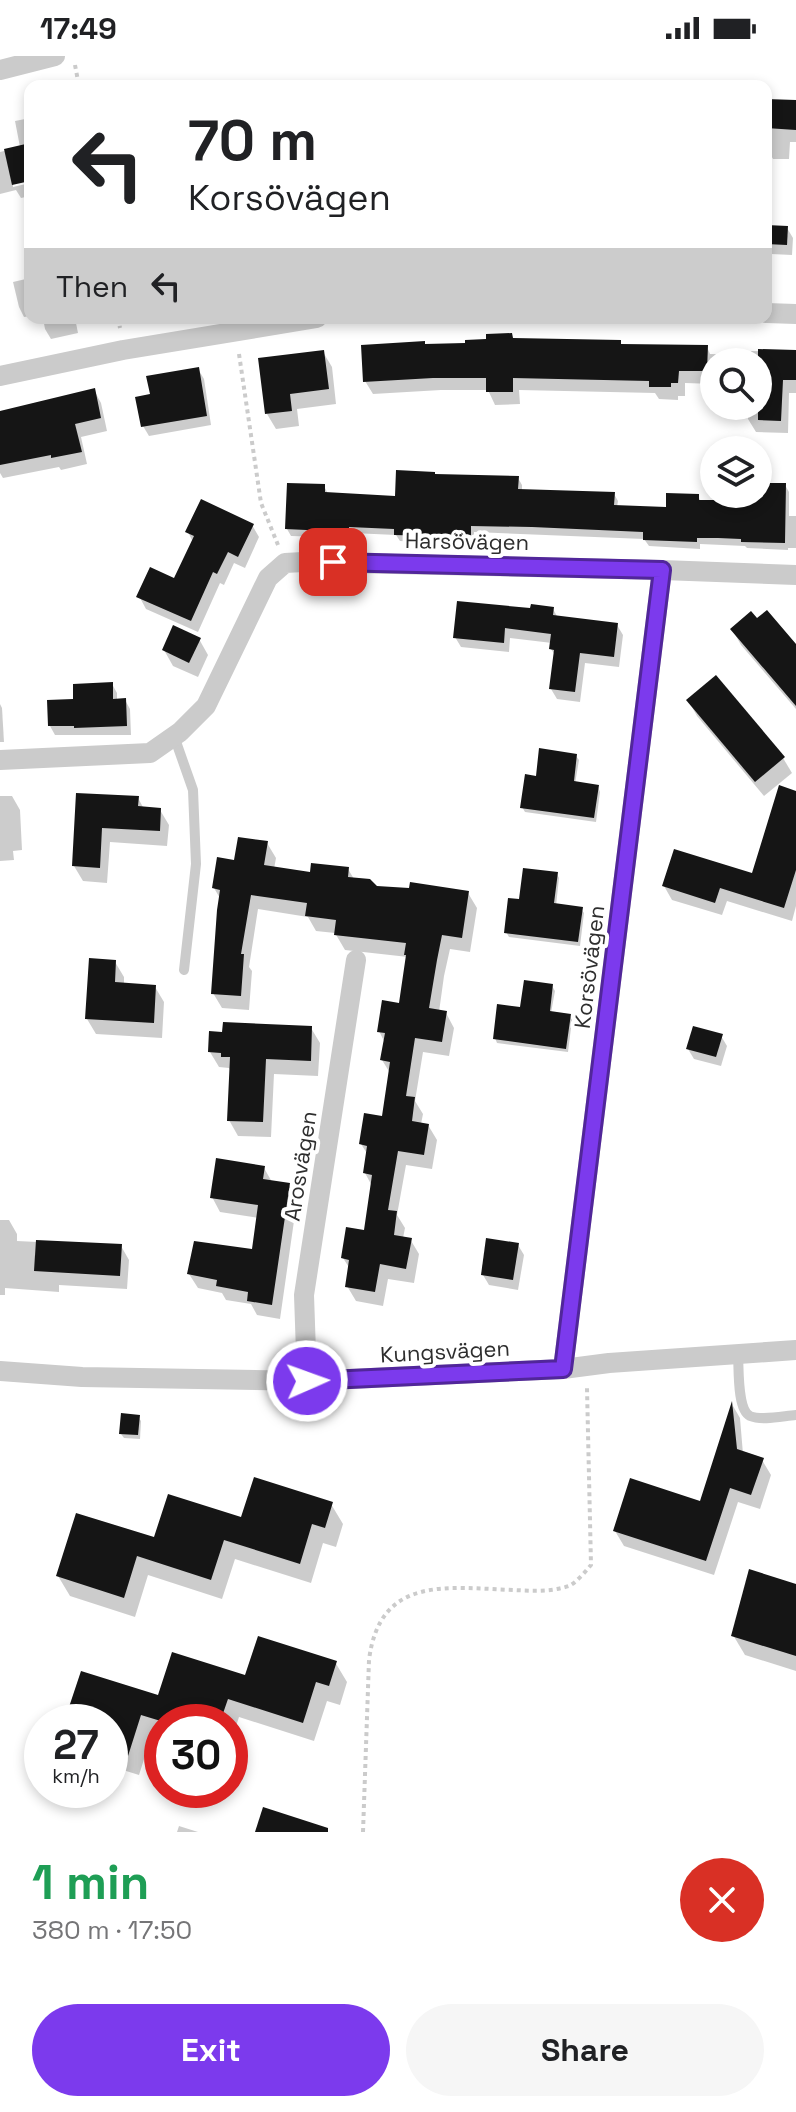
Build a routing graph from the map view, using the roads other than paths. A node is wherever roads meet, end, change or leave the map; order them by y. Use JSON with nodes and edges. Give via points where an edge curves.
{"nodes":[{"id":1,"x":55,"y":56,"type":"edge"},
{"id":2,"x":0,"y":70,"type":"edge"},
{"id":3,"x":772,"y":313,"type":"edge"},
{"id":4,"x":796,"y":314,"type":"edge"},
{"id":5,"x":282,"y":324,"type":"edge"},
{"id":6,"x":0,"y":376,"type":"edge"},
{"id":7,"x":662,"y":570,"type":"junction"},
{"id":8,"x":796,"y":575,"type":"edge"},
{"id":9,"x":174,"y":736,"type":"junction"},
{"id":10,"x":0,"y":760,"type":"edge"},
{"id":11,"x":356,"y":960,"type":"dead end"},
{"id":12,"x":184,"y":970,"type":"dead end"},
{"id":13,"x":796,"y":1350,"type":"edge"},
{"id":14,"x":738,"y":1354,"type":"junction"},
{"id":15,"x":563,"y":1369,"type":"junction"},
{"id":16,"x":0,"y":1371,"type":"edge"},
{"id":17,"x":307,"y":1381,"type":"junction"},
{"id":18,"x":796,"y":1415,"type":"edge"}],
"edges":[{"from":1,"to":2,"type":"street"},
{"from":3,"to":4,"type":"street"},
{"from":5,"to":6,"type":"street"},
{"from":7,"to":8,"type":"street","name":"Harsövägen"},
{"from":7,"to":9,"type":"street","name":"Harsövägen","via":[[285,563],[268,578],[206,706]]},
{"from":7,"to":15,"type":"street","name":"Korsövägen"},
{"from":9,"to":10,"type":"street","via":[[150,753]]},
{"from":9,"to":12,"type":"lane","via":[[193,790],[195,834]]},
{"from":11,"to":17,"type":"street","name":"Arosvägen","via":[[304,1295]]},
{"from":13,"to":14,"type":"street","name":"Kungsvägen"},
{"from":14,"to":15,"type":"street","name":"Kungsvägen"},
{"from":14,"to":18,"type":"lane","via":[[742,1408],[748,1416]]},
{"from":15,"to":17,"type":"street","name":"Kungsvägen"},
{"from":16,"to":17,"type":"street","name":"Kungsvägen"}]}
